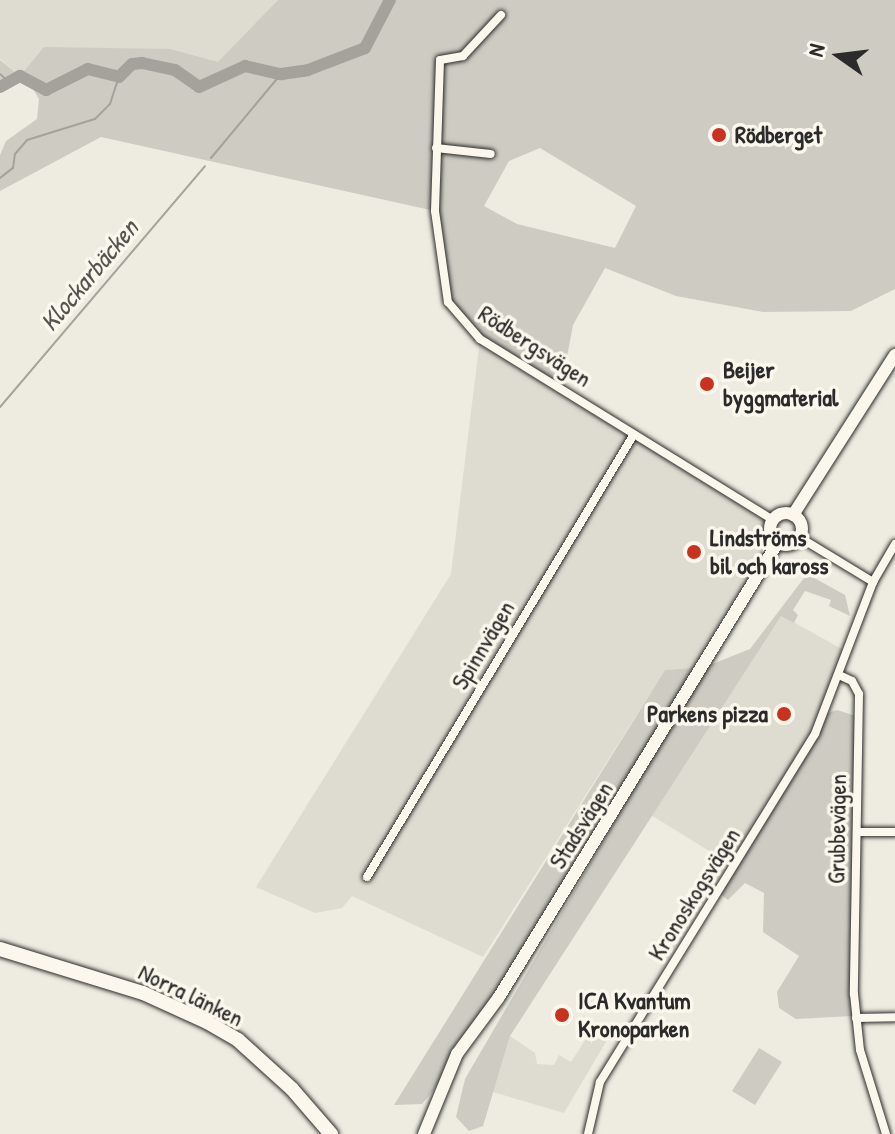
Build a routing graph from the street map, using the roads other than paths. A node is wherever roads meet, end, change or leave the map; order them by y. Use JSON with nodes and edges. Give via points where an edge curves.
{"nodes":[{"id":1,"x":501,"y":15,"type":"dead end"},
{"id":2,"x":436,"y":148,"type":"junction"},
{"id":3,"x":491,"y":154,"type":"dead end"},
{"id":4,"x":895,"y":355,"type":"edge"},
{"id":5,"x":634,"y":434,"type":"junction"},
{"id":6,"x":793,"y":515,"type":"junction"},
{"id":7,"x":773,"y":520,"type":"junction"},
{"id":8,"x":799,"y":537,"type":"junction"},
{"id":9,"x":778,"y":542,"type":"junction"},
{"id":10,"x":895,"y":544,"type":"edge"},
{"id":11,"x":873,"y":582,"type":"junction"},
{"id":12,"x":839,"y":675,"type":"junction"},
{"id":13,"x":857,"y":832,"type":"junction"},
{"id":14,"x":895,"y":832,"type":"edge"},
{"id":15,"x":367,"y":877,"type":"dead end"},
{"id":16,"x":0,"y":949,"type":"edge"},
{"id":17,"x":895,"y":1017,"type":"edge"},
{"id":18,"x":856,"y":1018,"type":"junction"},
{"id":19,"x":424,"y":1133,"type":"edge"},
{"id":20,"x":331,"y":1134,"type":"edge"},
{"id":21,"x":588,"y":1134,"type":"edge"},
{"id":22,"x":886,"y":1134,"type":"edge"}],
"edges":[{"from":1,"to":2,"type":"street","name":"Rödbergsvägen","via":[[463,56],[440,60]]},
{"from":2,"to":3,"type":"street"},
{"from":2,"to":5,"type":"street","name":"Rödbergsvägen","via":[[439,262],[448,302],[462,324]]},
{"from":4,"to":6,"type":"main road"},
{"from":5,"to":7,"type":"street","name":"Rödbergsvägen"},
{"from":5,"to":15,"type":"street","name":"Spinnvägen"},
{"from":6,"to":7,"type":"main road"},
{"from":6,"to":8,"type":"main road","via":[[801,524]]},
{"from":7,"to":9,"type":"main road","via":[[771,532]]},
{"from":8,"to":9,"type":"main road","via":[[792,543]]},
{"from":8,"to":11,"type":"street"},
{"from":9,"to":19,"type":"main road","name":"Stadsvägen","via":[[540,931],[457,1054]]},
{"from":10,"to":11,"type":"street"},
{"from":11,"to":12,"type":"street"},
{"from":12,"to":13,"type":"street","name":"Grubbevägen","via":[[852,681],[859,694]]},
{"from":12,"to":21,"type":"street","name":"Kronoskogsvägen","via":[[805,752],[600,1082]]},
{"from":13,"to":14,"type":"street"},
{"from":13,"to":18,"type":"street","name":"Grubbevägen"},
{"from":16,"to":20,"type":"highway","name":"Norra länken","via":[[143,993],[207,1022],[238,1040]]},
{"from":17,"to":18,"type":"street"},
{"from":18,"to":22,"type":"street","name":"Grubbevägen","via":[[860,1050]]}]}
